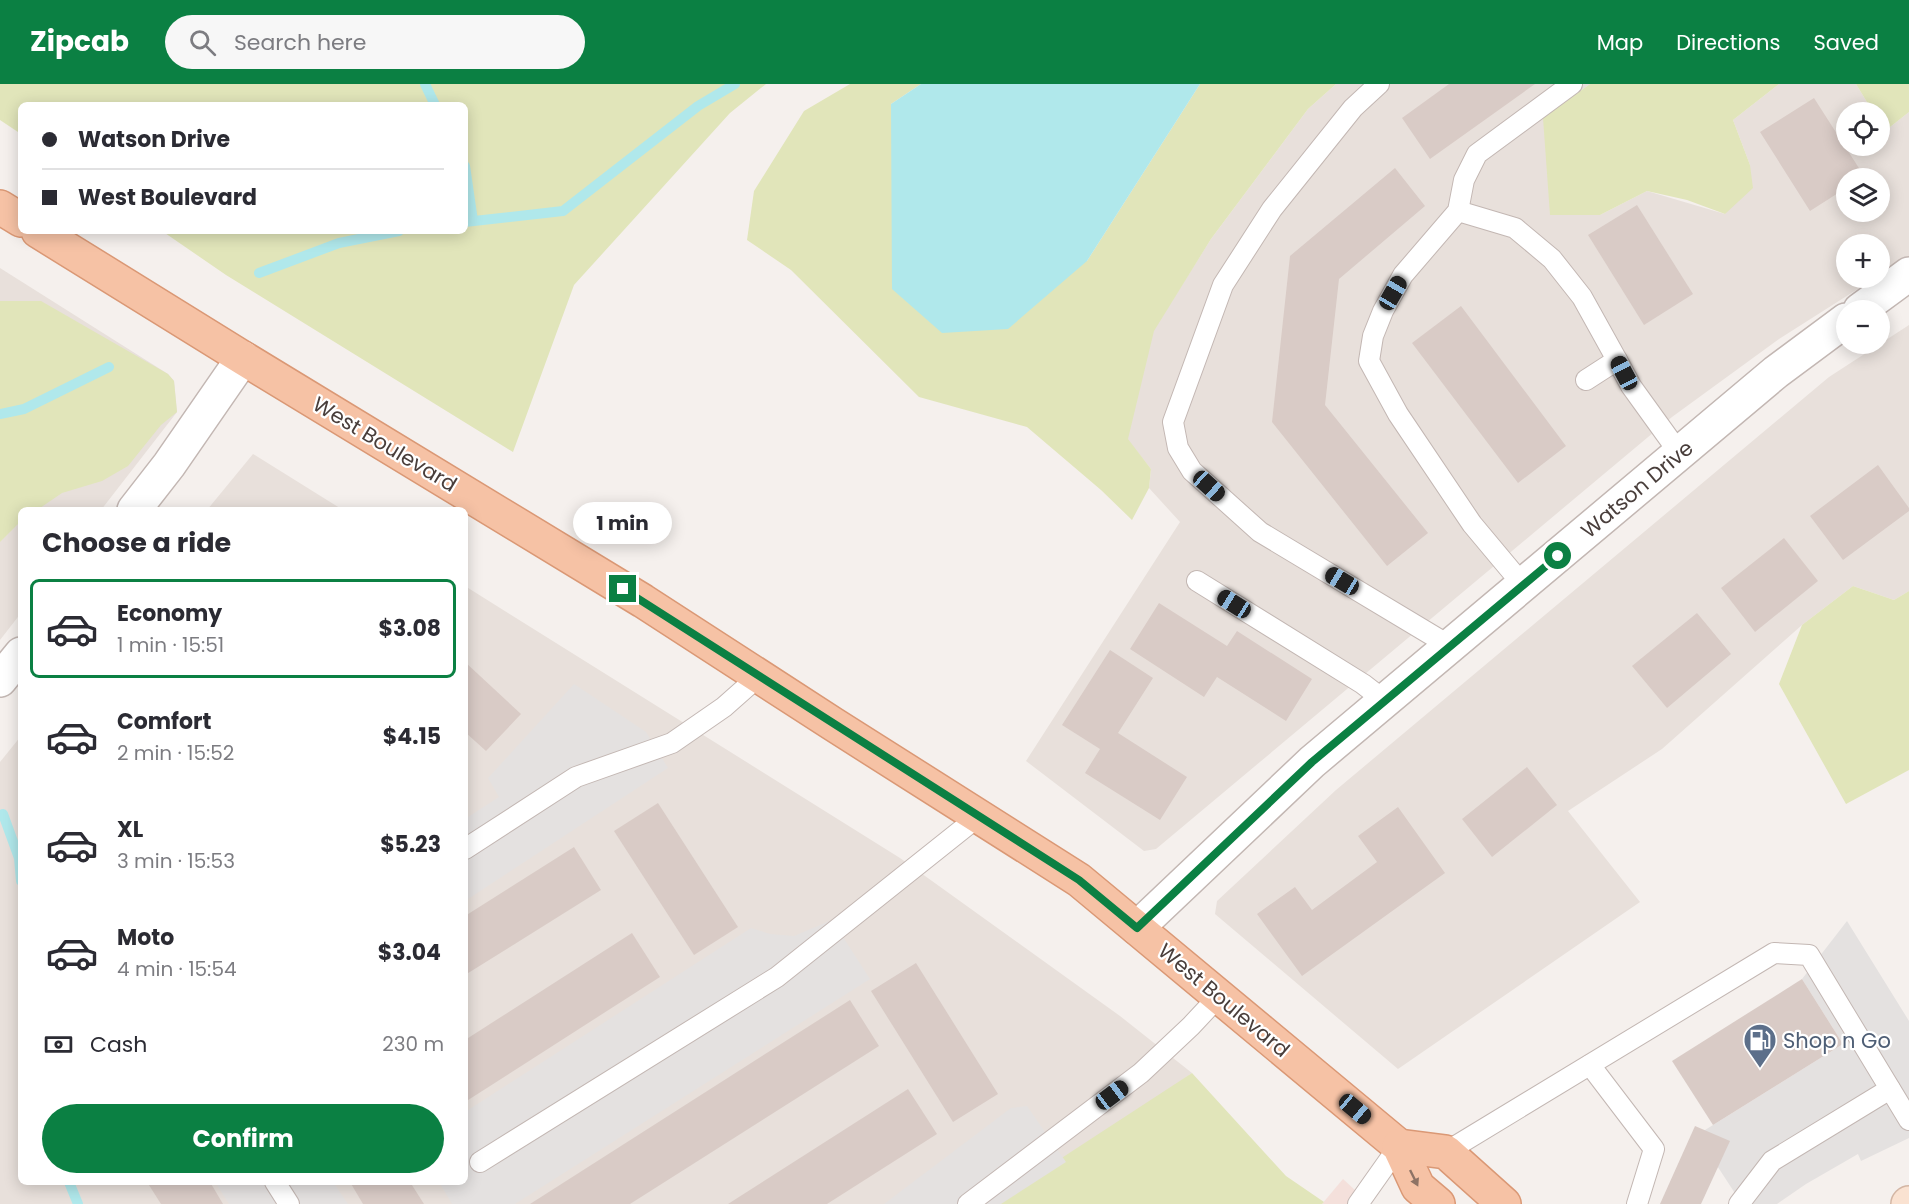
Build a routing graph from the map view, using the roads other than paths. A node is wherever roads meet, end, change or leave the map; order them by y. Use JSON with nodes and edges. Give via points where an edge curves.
{"nodes":[{"id":1,"x":1379,"y":84,"type":"edge"},
{"id":2,"x":1572,"y":84,"type":"edge"},
{"id":3,"x":0,"y":207,"type":"edge"},
{"id":4,"x":1458,"y":211,"type":"junction"},
{"id":5,"x":18,"y":218,"type":"edge"},
{"id":6,"x":43,"y":234,"type":"edge"},
{"id":7,"x":1909,"y":274,"type":"edge"},
{"id":8,"x":1874,"y":300,"type":"edge"},
{"id":9,"x":1836,"y":327,"type":"edge"},
{"id":10,"x":243,"y":358,"type":"junction"},
{"id":11,"x":1617,"y":360,"type":"junction"},
{"id":12,"x":1586,"y":380,"type":"dead end"},
{"id":13,"x":1680,"y":454,"type":"junction"},
{"id":14,"x":138,"y":507,"type":"edge"},
{"id":15,"x":1197,"y":581,"type":"dead end"},
{"id":16,"x":1523,"y":585,"type":"junction"},
{"id":17,"x":1450,"y":646,"type":"junction"},
{"id":18,"x":18,"y":658,"type":"edge"},
{"id":19,"x":759,"y":676,"type":"junction"},
{"id":20,"x":0,"y":680,"type":"edge"},
{"id":21,"x":1385,"y":701,"type":"junction"},
{"id":22,"x":979,"y":816,"type":"junction"},
{"id":23,"x":468,"y":847,"type":"edge"},
{"id":24,"x":1137,"y":928,"type":"junction"},
{"id":25,"x":1219,"y":996,"type":"junction"},
{"id":26,"x":1590,"y":1065,"type":"junction"},
{"id":27,"x":1890,"y":1089,"type":"junction"},
{"id":28,"x":1909,"y":1120,"type":"edge"},
{"id":29,"x":1399,"y":1146,"type":"junction"},
{"id":30,"x":1446,"y":1152,"type":"junction"},
{"id":31,"x":480,"y":1162,"type":"dead end"},
{"id":32,"x":277,"y":1185,"type":"edge"},
{"id":33,"x":289,"y":1204,"type":"edge"},
{"id":34,"x":968,"y":1204,"type":"edge"},
{"id":35,"x":1358,"y":1204,"type":"edge"},
{"id":36,"x":1438,"y":1204,"type":"edge"},
{"id":37,"x":1504,"y":1204,"type":"edge"},
{"id":38,"x":1637,"y":1204,"type":"edge"},
{"id":39,"x":1740,"y":1204,"type":"edge"}],
"edges":[{"from":1,"to":17,"type":"lane","via":[[1353,108],[1272,209],[1223,285],[1173,422],[1178,448],[1192,471],[1260,532]]},
{"from":2,"to":4,"type":"lane","via":[[1477,154],[1464,180]]},
{"from":3,"to":5,"type":"main road"},
{"from":4,"to":11,"type":"lane","via":[[1515,228],[1552,259],[1582,297]]},
{"from":4,"to":16,"type":"lane","via":[[1403,275],[1373,336],[1369,361],[1398,414],[1472,524]]},
{"from":6,"to":10,"type":"main road","name":"West Boulevard"},
{"from":7,"to":8,"type":"street"},
{"from":9,"to":13,"type":"street","name":"Watson Drive","via":[[1776,372]]},
{"from":10,"to":14,"type":"street"},
{"from":10,"to":19,"type":"main road","name":"West Boulevard"},
{"from":11,"to":12,"type":"lane"},
{"from":11,"to":13,"type":"lane","via":[[1631,387]]},
{"from":13,"to":16,"type":"street","name":"Watson Drive"},
{"from":15,"to":21,"type":"lane"},
{"from":16,"to":17,"type":"street","name":"Watson Drive"},
{"from":17,"to":21,"type":"street","name":"Watson Drive"},
{"from":18,"to":20,"type":"street"},
{"from":19,"to":22,"type":"main road","name":"West Boulevard"},
{"from":19,"to":23,"type":"lane","via":[[724,707],[672,743],[576,777]]},
{"from":21,"to":24,"type":"street","name":"Watson Drive","via":[[1312,762]]},
{"from":22,"to":24,"type":"main road","name":"West Boulevard","via":[[1079,880]]},
{"from":22,"to":31,"type":"lane","via":[[777,977]]},
{"from":24,"to":25,"type":"main road","name":"West Boulevard"},
{"from":25,"to":29,"type":"main road","name":"West Boulevard"},
{"from":25,"to":34,"type":"lane","via":[[1141,1073]]},
{"from":26,"to":27,"type":"lane","via":[[1774,953],[1809,955]]},
{"from":26,"to":30,"type":"lane"},
{"from":26,"to":38,"type":"lane","via":[[1654,1149]]},
{"from":27,"to":28,"type":"lane"},
{"from":27,"to":39,"type":"lane","via":[[1772,1161]]},
{"from":29,"to":30,"type":"main road"},
{"from":29,"to":35,"type":"lane"},
{"from":29,"to":36,"type":"main road","name":"West Boulevard","one_way":true,"via":[[1418,1187]]},
{"from":30,"to":37,"type":"main road"},
{"from":32,"to":33,"type":"lane"}]}
